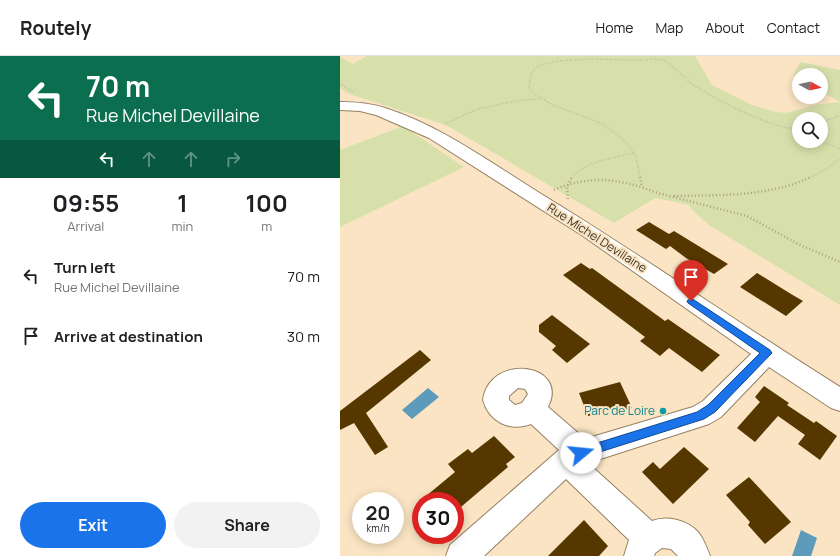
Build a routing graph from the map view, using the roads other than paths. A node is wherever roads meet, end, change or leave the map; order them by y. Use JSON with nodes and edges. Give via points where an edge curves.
{"nodes":[{"id":1,"x":342,"y":106,"type":"edge"},
{"id":2,"x":767,"y":353,"type":"junction"},
{"id":3,"x":840,"y":400,"type":"edge"},
{"id":4,"x":533,"y":410,"type":"dead end"},
{"id":5,"x":574,"y":457,"type":"junction"},
{"id":6,"x":644,"y":547,"type":"edge"},
{"id":7,"x":461,"y":556,"type":"edge"},
{"id":8,"x":695,"y":556,"type":"edge"}],
"edges":[{"from":1,"to":2,"type":"street","name":"Rue Michel Devillaine","via":[[380,111],[435,135],[590,232]]},
{"from":2,"to":3,"type":"street","name":"Rue Michel Devillaine"},
{"from":2,"to":5,"type":"street","via":[[712,409],[700,416]]},
{"from":4,"to":5,"type":"street"},
{"from":5,"to":6,"type":"street"},
{"from":5,"to":7,"type":"street"},
{"from":6,"to":8,"type":"street","via":[[661,533],[675,534],[684,539]]}]}
